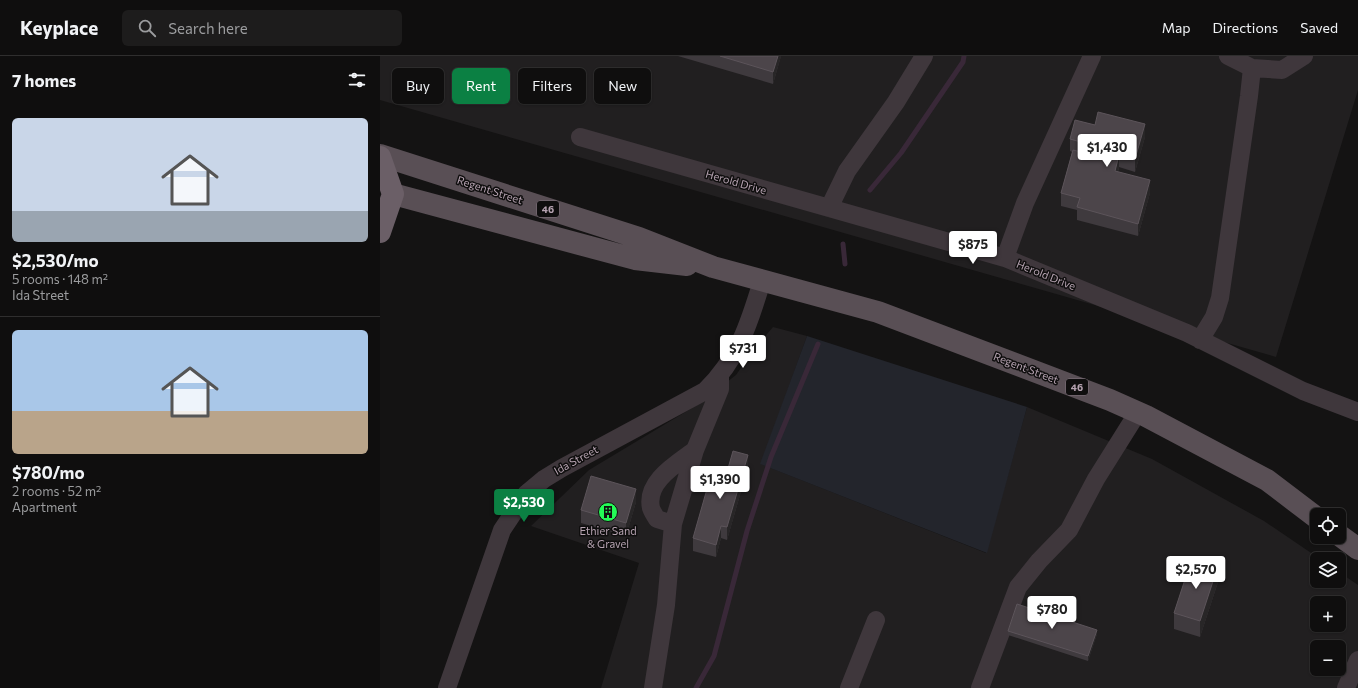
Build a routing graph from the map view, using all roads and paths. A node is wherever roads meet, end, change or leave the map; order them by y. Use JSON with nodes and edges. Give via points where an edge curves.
{"nodes":[{"id":1,"x":924,"y":56,"type":"edge"},
{"id":2,"x":1092,"y":56,"type":"edge"},
{"id":3,"x":1228,"y":56,"type":"edge"},
{"id":4,"x":1304,"y":56,"type":"edge"},
{"id":5,"x":1252,"y":68,"type":"junction"},
{"id":6,"x":580,"y":138,"type":"dead end"},
{"id":7,"x":380,"y":156,"type":"edge"},
{"id":8,"x":386,"y":192,"type":"edge"},
{"id":9,"x":829,"y":208,"type":"junction"},
{"id":10,"x":380,"y":232,"type":"edge"},
{"id":11,"x":1006,"y":258,"type":"junction"},
{"id":12,"x":713,"y":267,"type":"junction"},
{"id":13,"x":762,"y":281,"type":"junction"},
{"id":14,"x":1200,"y":340,"type":"junction"},
{"id":15,"x":720,"y":376,"type":"junction"},
{"id":16,"x":1138,"y":412,"type":"junction"},
{"id":17,"x":1358,"y":412,"type":"edge"},
{"id":18,"x":695,"y":450,"type":"junction"},
{"id":19,"x":1310,"y":513,"type":"edge"},
{"id":20,"x":673,"y":524,"type":"junction"},
{"id":21,"x":1346,"y":540,"type":"edge"},
{"id":22,"x":1358,"y":549,"type":"edge"},
{"id":23,"x":876,"y":620,"type":"dead end"},
{"id":24,"x":1358,"y":660,"type":"edge"},
{"id":25,"x":447,"y":688,"type":"edge"},
{"id":26,"x":653,"y":688,"type":"edge"},
{"id":27,"x":850,"y":688,"type":"edge"},
{"id":28,"x":980,"y":688,"type":"edge"},
{"id":29,"x":1346,"y":688,"type":"edge"}],
"edges":[{"from":1,"to":9,"type":"street","via":[[896,102],[847,171]]},
{"from":2,"to":11,"type":"street","via":[[1025,203]]},
{"from":3,"to":5,"type":"street"},
{"from":4,"to":5,"type":"street","via":[[1282,70]]},
{"from":5,"to":14,"type":"street","via":[[1220,298],[1214,317]]},
{"from":6,"to":9,"type":"street","name":"Herold Drive"},
{"from":7,"to":8,"type":"highway"},
{"from":7,"to":12,"type":"main road","name":"Regent Street","number":"46","via":[[639,238]]},
{"from":8,"to":10,"type":"highway"},
{"from":8,"to":12,"type":"main road","name":"Regent Street","number":"46","via":[[635,259]]},
{"from":9,"to":11,"type":"street","name":"Herold Drive"},
{"from":11,"to":14,"type":"street","name":"Herold Drive"},
{"from":12,"to":13,"type":"main road","name":"Regent Street","number":"46"},
{"from":13,"to":15,"type":"street","name":"Ida Street","via":[[748,328]]},
{"from":13,"to":16,"type":"main road","name":"Regent Street","number":"46","via":[[878,312]]},
{"from":14,"to":17,"type":"street","name":"Herold Drive","via":[[1303,391]]},
{"from":15,"to":18,"type":"street","via":[[720,389]]},
{"from":15,"to":25,"type":"street","name":"Ida Street","via":[[705,391],[562,468],[526,494],[502,530]]},
{"from":16,"to":19,"type":"main road","name":"Regent Street","number":"46","via":[[1267,480]]},
{"from":16,"to":28,"type":"street","via":[[1096,479],[1070,530],[1018,587]]},
{"from":18,"to":20,"type":"street"},
{"from":18,"to":20,"type":"street","via":[[664,474],[656,483],[652,496],[651,508],[657,519]]},
{"from":20,"to":26,"type":"street","via":[[666,605]]},
{"from":21,"to":22,"type":"main road"},
{"from":23,"to":27,"type":"street"},
{"from":24,"to":29,"type":"street"}]}
